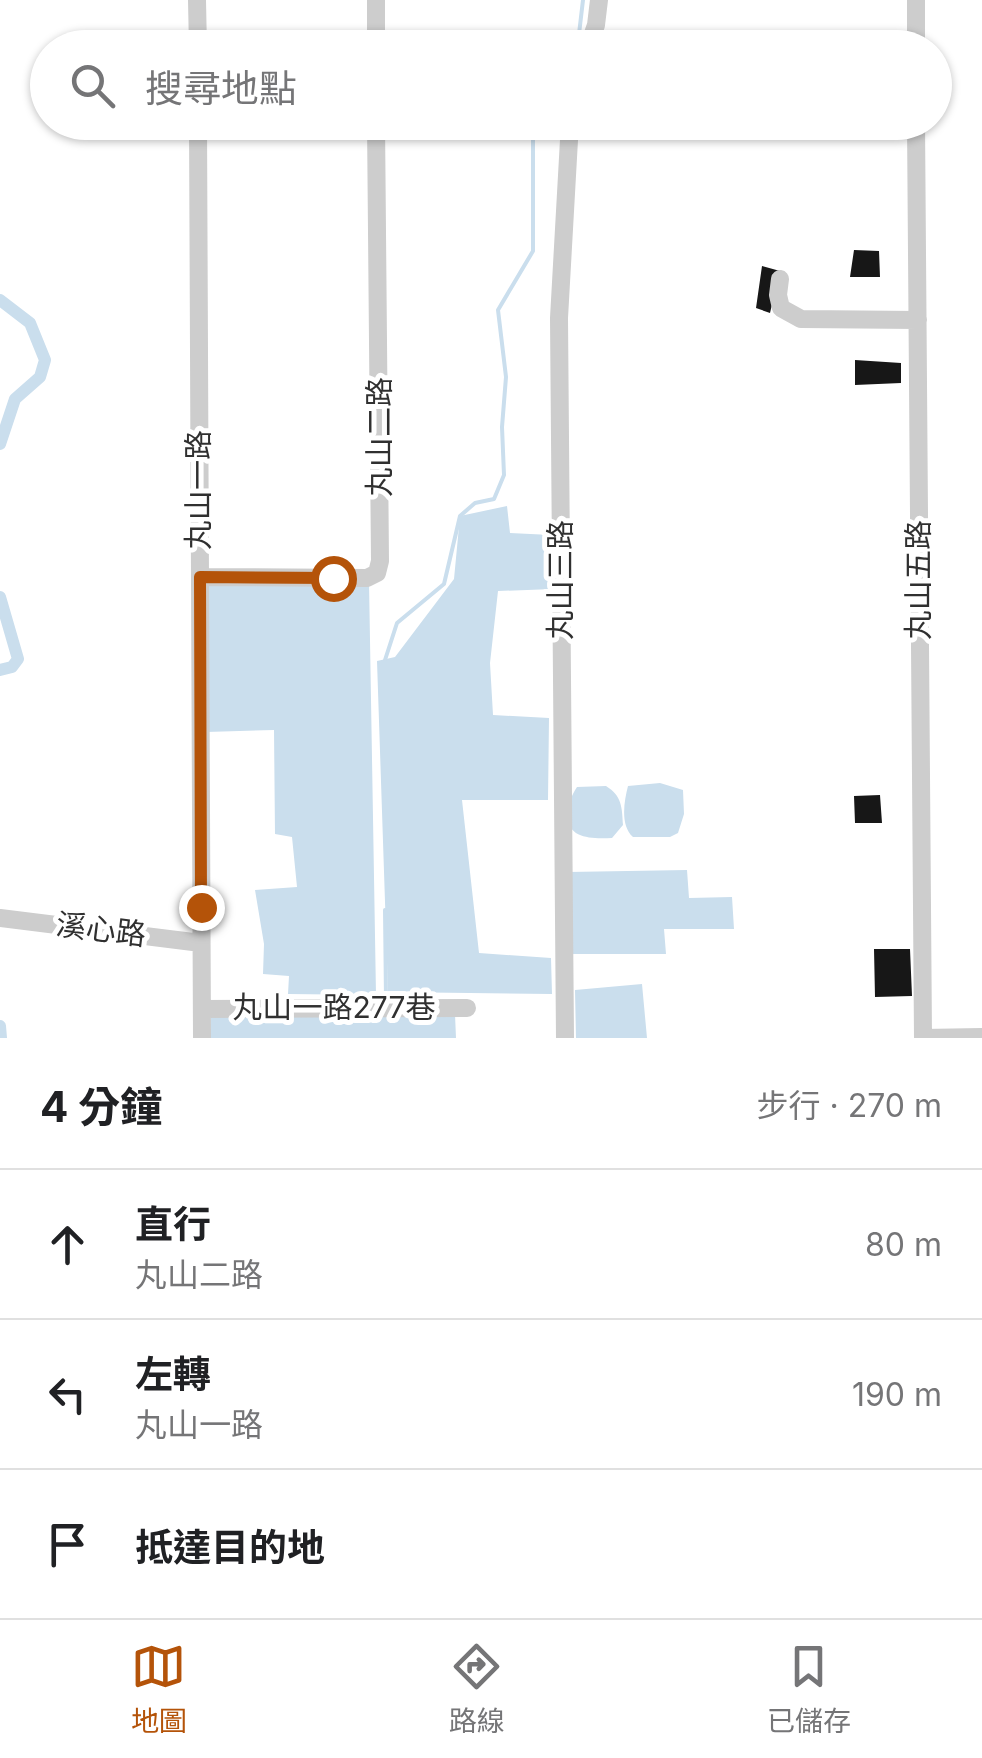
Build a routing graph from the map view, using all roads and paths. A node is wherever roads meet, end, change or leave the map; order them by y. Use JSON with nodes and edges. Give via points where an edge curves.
{"nodes":[{"id":1,"x":197,"y":0,"type":"edge"},
{"id":2,"x":376,"y":0,"type":"edge"},
{"id":3,"x":599,"y":0,"type":"edge"},
{"id":4,"x":916,"y":0,"type":"edge"},
{"id":5,"x":198,"y":30,"type":"edge"},
{"id":6,"x":376,"y":30,"type":"edge"},
{"id":7,"x":594,"y":30,"type":"edge"},
{"id":8,"x":916,"y":30,"type":"edge"},
{"id":9,"x":198,"y":140,"type":"edge"},
{"id":10,"x":376,"y":140,"type":"edge"},
{"id":11,"x":569,"y":140,"type":"edge"},
{"id":12,"x":916,"y":140,"type":"edge"},
{"id":13,"x":780,"y":278,"type":"dead end"},
{"id":14,"x":918,"y":320,"type":"junction"},
{"id":15,"x":200,"y":577,"type":"junction"},
{"id":16,"x":0,"y":918,"type":"edge"},
{"id":17,"x":202,"y":942,"type":"junction"},
{"id":18,"x":466,"y":1008,"type":"dead end"},
{"id":19,"x":202,"y":1009,"type":"junction"},
{"id":20,"x":982,"y":1037,"type":"edge"},
{"id":21,"x":202,"y":1038,"type":"edge"},
{"id":22,"x":565,"y":1038,"type":"edge"},
{"id":23,"x":922,"y":1038,"type":"edge"}],
"edges":[{"from":1,"to":5,"type":"street"},
{"from":2,"to":6,"type":"street"},
{"from":3,"to":7,"type":"street"},
{"from":4,"to":8,"type":"street"},
{"from":9,"to":15,"type":"street","name":"丸山一路"},
{"from":10,"to":15,"type":"street","name":"丸山二路","via":[[377,573]]},
{"from":11,"to":22,"type":"street","name":"丸山三路","via":[[559,318]]},
{"from":12,"to":14,"type":"street","name":"丸山五路"},
{"from":13,"to":14,"type":"street","via":[[781,308],[802,319]]},
{"from":14,"to":23,"type":"street","name":"丸山五路"},
{"from":15,"to":17,"type":"street","name":"丸山一路"},
{"from":16,"to":17,"type":"street","name":"溪心路"},
{"from":17,"to":19,"type":"street","name":"丸山一路"},
{"from":18,"to":19,"type":"street","name":"丸山一路277巷"},
{"from":19,"to":21,"type":"street","name":"丸山一路"},
{"from":20,"to":23,"type":"street"}]}
